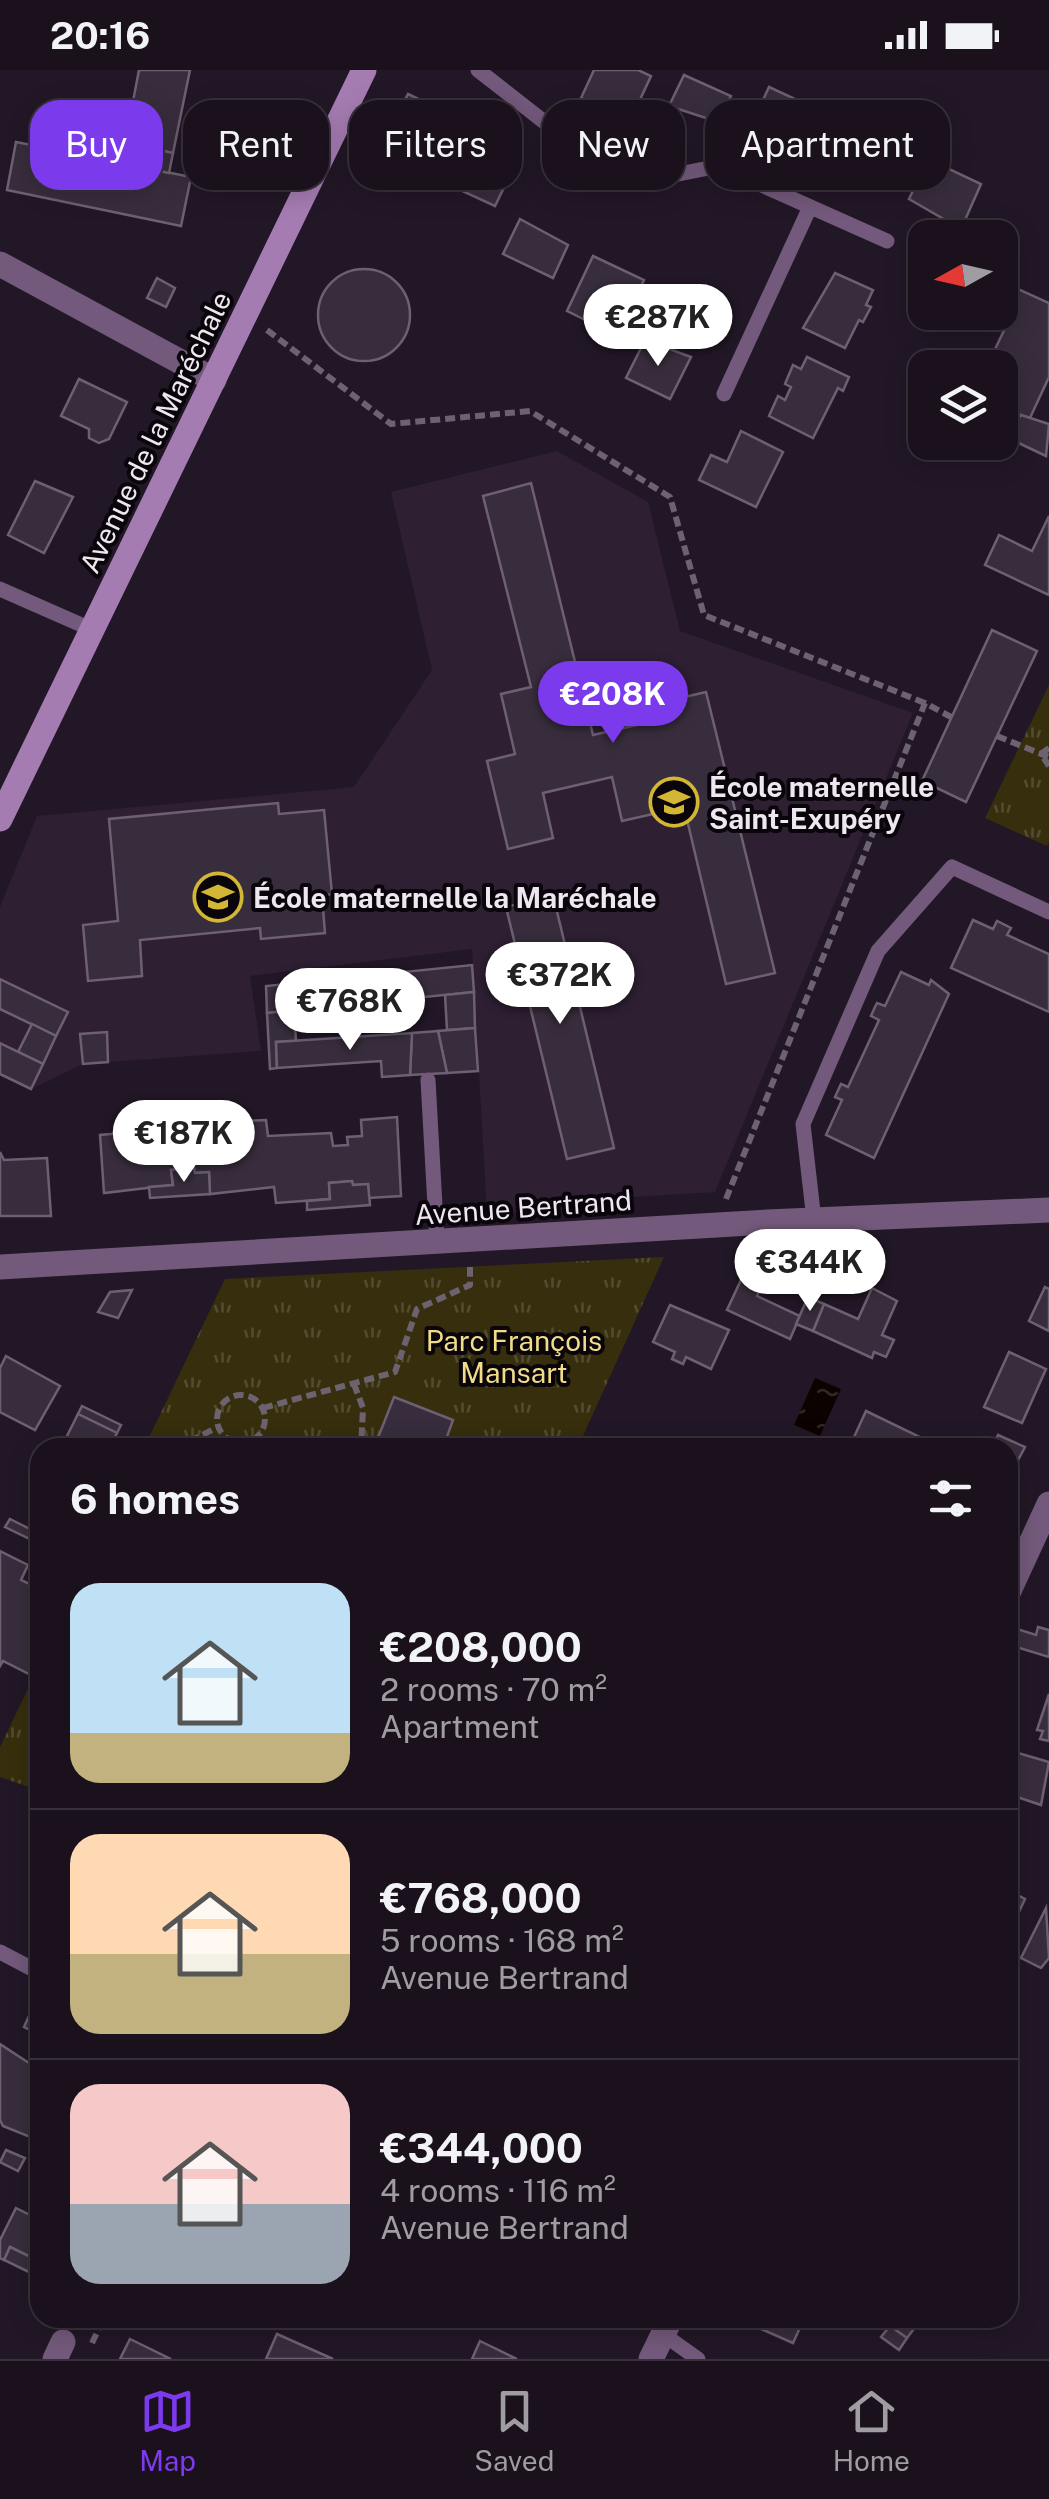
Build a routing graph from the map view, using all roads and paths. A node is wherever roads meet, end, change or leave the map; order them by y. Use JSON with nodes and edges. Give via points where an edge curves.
{"nodes":[{"id":1,"x":364,"y":70,"type":"edge"},
{"id":2,"x":478,"y":70,"type":"edge"},
{"id":3,"x":810,"y":207,"type":"junction"},
{"id":4,"x":887,"y":241,"type":"dead end"},
{"id":5,"x":0,"y":264,"type":"edge"},
{"id":6,"x":246,"y":314,"type":"junction"},
{"id":7,"x":214,"y":380,"type":"junction"},
{"id":8,"x":724,"y":394,"type":"dead end"},
{"id":9,"x":0,"y":589,"type":"edge"},
{"id":10,"x":92,"y":630,"type":"junction"},
{"id":11,"x":925,"y":703,"type":"junction"},
{"id":12,"x":952,"y":717,"type":"dead end"},
{"id":13,"x":997,"y":736,"type":"dead end"},
{"id":14,"x":1049,"y":748,"type":"edge"},
{"id":15,"x":1045,"y":756,"type":"edge"},
{"id":16,"x":1049,"y":766,"type":"edge"},
{"id":17,"x":10,"y":776,"type":"edge"},
{"id":18,"x":0,"y":819,"type":"edge"},
{"id":19,"x":1049,"y":912,"type":"edge"},
{"id":20,"x":428,"y":1080,"type":"dead end"},
{"id":21,"x":1049,"y":1210,"type":"edge"},
{"id":22,"x":814,"y":1220,"type":"junction"},
{"id":23,"x":715,"y":1225,"type":"junction"},
{"id":24,"x":469,"y":1241,"type":"junction"},
{"id":25,"x":436,"y":1242,"type":"junction"},
{"id":26,"x":0,"y":1267,"type":"edge"},
{"id":27,"x":354,"y":1384,"type":"junction"},
{"id":28,"x":263,"y":1408,"type":"junction"},
{"id":29,"x":218,"y":1427,"type":"junction"},
{"id":30,"x":196,"y":1438,"type":"edge"},
{"id":31,"x":226,"y":1438,"type":"edge"},
{"id":32,"x":257,"y":1438,"type":"edge"},
{"id":33,"x":362,"y":1438,"type":"edge"},
{"id":34,"x":1049,"y":1504,"type":"edge"},
{"id":35,"x":1018,"y":1571,"type":"edge"},
{"id":36,"x":0,"y":1952,"type":"edge"},
{"id":37,"x":30,"y":1968,"type":"edge"},
{"id":38,"x":666,"y":2328,"type":"edge"},
{"id":39,"x":669,"y":2328,"type":"edge"},
{"id":40,"x":652,"y":2359,"type":"edge"},
{"id":41,"x":698,"y":2359,"type":"edge"}],
"edges":[{"from":1,"to":6,"type":"street","name":"Avenue de la Maréchale"},
{"from":2,"to":3,"type":"lane","via":[[603,168],[638,182],[719,166]]},
{"from":3,"to":4,"type":"lane"},
{"from":3,"to":8,"type":"lane"},
{"from":5,"to":7,"type":"street"},
{"from":6,"to":7,"type":"street","name":"Avenue de la Maréchale"},
{"from":6,"to":11,"type":"path","via":[[392,424],[530,412],[670,497],[704,615]]},
{"from":7,"to":10,"type":"street","name":"Avenue de la Maréchale"},
{"from":9,"to":10,"type":"lane"},
{"from":10,"to":17,"type":"street","name":"Avenue de la Maréchale"},
{"from":11,"to":12,"type":"path"},
{"from":11,"to":23,"type":"path"},
{"from":13,"to":15,"type":"path"},
{"from":14,"to":15,"type":"path"},
{"from":15,"to":16,"type":"path"},
{"from":17,"to":18,"type":"street","name":"Avenue de la Maréchale"},
{"from":19,"to":22,"type":"lane","via":[[952,867],[878,951],[803,1124]]},
{"from":20,"to":25,"type":"lane"},
{"from":21,"to":22,"type":"street","name":"Avenue Bertrand"},
{"from":22,"to":23,"type":"street","name":"Avenue Bertrand"},
{"from":23,"to":24,"type":"street","name":"Avenue Bertrand"},
{"from":24,"to":25,"type":"street","name":"Avenue Bertrand"},
{"from":24,"to":27,"type":"path","via":[[470,1286],[416,1309],[396,1372]]},
{"from":25,"to":26,"type":"street","name":"Avenue Bertrand"},
{"from":27,"to":28,"type":"path"},
{"from":27,"to":33,"type":"path","via":[[363,1408]]},
{"from":28,"to":29,"type":"path","via":[[252,1397],[228,1398],[218,1411]]},
{"from":28,"to":32,"type":"path"},
{"from":29,"to":30,"type":"path"},
{"from":29,"to":31,"type":"path"},
{"from":34,"to":35,"type":"street"},
{"from":36,"to":37,"type":"lane"},
{"from":38,"to":40,"type":"street"},
{"from":39,"to":41,"type":"lane"}]}
